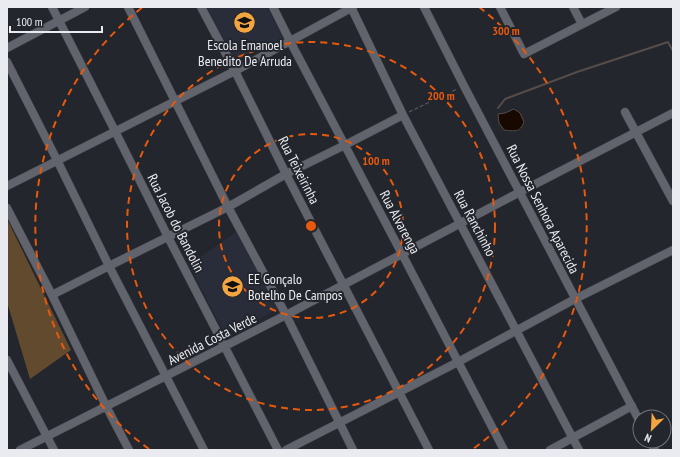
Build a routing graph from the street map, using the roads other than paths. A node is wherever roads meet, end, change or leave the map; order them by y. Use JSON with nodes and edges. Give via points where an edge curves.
{"nodes":[{"id":1,"x":52,"y":7,"type":"edge"},
{"id":2,"x":85,"y":7,"type":"edge"},
{"id":3,"x":128,"y":7,"type":"edge"},
{"id":4,"x":201,"y":7,"type":"edge"},
{"id":5,"x":273,"y":7,"type":"edge"},
{"id":6,"x":352,"y":7,"type":"edge"},
{"id":7,"x":424,"y":7,"type":"edge"},
{"id":8,"x":500,"y":7,"type":"edge"},
{"id":9,"x":573,"y":7,"type":"edge"},
{"id":10,"x":616,"y":7,"type":"edge"},
{"id":11,"x":59,"y":21,"type":"junction"},
{"id":12,"x":582,"y":24,"type":"junction"},
{"id":13,"x":290,"y":42,"type":"junction"},
{"id":14,"x":7,"y":48,"type":"edge"},
{"id":15,"x":7,"y":62,"type":"edge"},
{"id":16,"x":235,"y":71,"type":"junction"},
{"id":17,"x":174,"y":101,"type":"junction"},
{"id":18,"x":626,"y":112,"type":"dead end"},
{"id":19,"x":673,"y":113,"type":"edge"},
{"id":20,"x":403,"y":115,"type":"junction"},
{"id":21,"x":115,"y":131,"type":"junction"},
{"id":22,"x":636,"y":132,"type":"junction"},
{"id":23,"x":345,"y":145,"type":"junction"},
{"id":24,"x":57,"y":160,"type":"junction"},
{"id":25,"x":286,"y":174,"type":"junction"},
{"id":26,"x":7,"y":186,"type":"edge"},
{"id":27,"x":520,"y":192,"type":"junction"},
{"id":28,"x":673,"y":202,"type":"edge"},
{"id":29,"x":228,"y":207,"type":"junction"},
{"id":30,"x":7,"y":208,"type":"edge"},
{"id":31,"x":460,"y":224,"type":"junction"},
{"id":32,"x":168,"y":237,"type":"junction"},
{"id":33,"x":673,"y":250,"type":"edge"},
{"id":34,"x":402,"y":254,"type":"junction"},
{"id":35,"x":109,"y":266,"type":"junction"},
{"id":36,"x":344,"y":284,"type":"junction"},
{"id":37,"x":52,"y":295,"type":"junction"},
{"id":38,"x":575,"y":299,"type":"junction"},
{"id":39,"x":286,"y":315,"type":"junction"},
{"id":40,"x":516,"y":331,"type":"junction"},
{"id":41,"x":224,"y":347,"type":"junction"},
{"id":42,"x":7,"y":360,"type":"edge"},
{"id":43,"x":458,"y":362,"type":"junction"},
{"id":44,"x":166,"y":376,"type":"junction"},
{"id":45,"x":399,"y":391,"type":"junction"},
{"id":46,"x":106,"y":406,"type":"junction"},
{"id":47,"x":632,"y":406,"type":"junction"},
{"id":48,"x":634,"y":409,"type":"edge"},
{"id":49,"x":338,"y":423,"type":"junction"},
{"id":50,"x":47,"y":436,"type":"junction"},
{"id":51,"x":573,"y":438,"type":"junction"},
{"id":52,"x":20,"y":450,"type":"edge"},
{"id":53,"x":54,"y":450,"type":"edge"},
{"id":54,"x":129,"y":450,"type":"edge"},
{"id":55,"x":204,"y":450,"type":"edge"},
{"id":56,"x":278,"y":450,"type":"edge"},
{"id":57,"x":286,"y":450,"type":"edge"},
{"id":58,"x":352,"y":450,"type":"edge"},
{"id":59,"x":429,"y":450,"type":"edge"},
{"id":60,"x":504,"y":450,"type":"edge"},
{"id":61,"x":550,"y":450,"type":"edge"},
{"id":62,"x":579,"y":450,"type":"edge"}],
"edges":[{"from":1,"to":11,"type":"street","name":"Rua Jacob do Bandolin"},
{"from":2,"to":11,"type":"street"},
{"from":3,"to":17,"type":"street"},
{"from":4,"to":16,"type":"street","name":"Rua Teixeirinha"},
{"from":5,"to":13,"type":"street","name":"Rua Alvarenga"},
{"from":6,"to":13,"type":"street"},
{"from":6,"to":20,"type":"street","name":"Rua Ranchinho"},
{"from":7,"to":27,"type":"street","name":"Rua Nossa Senhora Aparecida"},
{"from":8,"to":12,"type":"street","via":[[524,54]]},
{"from":9,"to":12,"type":"street"},
{"from":10,"to":12,"type":"street"},
{"from":11,"to":14,"type":"street"},
{"from":11,"to":21,"type":"street","name":"Rua Jacob do Bandolin"},
{"from":13,"to":16,"type":"street"},
{"from":13,"to":23,"type":"street","name":"Rua Alvarenga"},
{"from":15,"to":24,"type":"street"},
{"from":16,"to":17,"type":"street"},
{"from":16,"to":25,"type":"street","name":"Rua Teixeirinha"},
{"from":17,"to":21,"type":"street"},
{"from":17,"to":29,"type":"street"},
{"from":18,"to":22,"type":"street"},
{"from":19,"to":22,"type":"street","name":"Avenida Costa Verde"},
{"from":20,"to":23,"type":"street"},
{"from":20,"to":31,"type":"street","name":"Rua Ranchinho"},
{"from":21,"to":24,"type":"street"},
{"from":21,"to":32,"type":"street","name":"Rua Jacob do Bandolin"},
{"from":22,"to":27,"type":"street","name":"Avenida Costa Verde"},
{"from":22,"to":28,"type":"street"},
{"from":23,"to":25,"type":"street"},
{"from":23,"to":34,"type":"street","name":"Rua Alvarenga"},
{"from":24,"to":26,"type":"street"},
{"from":24,"to":35,"type":"street"},
{"from":25,"to":29,"type":"street"},
{"from":25,"to":36,"type":"street","name":"Rua Teixeirinha"},
{"from":27,"to":31,"type":"street","name":"Avenida Costa Verde"},
{"from":27,"to":38,"type":"street","name":"Rua Nossa Senhora Aparecida"},
{"from":29,"to":32,"type":"street"},
{"from":29,"to":39,"type":"street"},
{"from":30,"to":37,"type":"street"},
{"from":31,"to":34,"type":"street","name":"Avenida Costa Verde"},
{"from":31,"to":40,"type":"street","name":"Rua Ranchinho"},
{"from":32,"to":35,"type":"street"},
{"from":32,"to":41,"type":"street","name":"Rua Jacob do Bandolin"},
{"from":33,"to":38,"type":"street"},
{"from":34,"to":36,"type":"street","name":"Avenida Costa Verde"},
{"from":34,"to":43,"type":"street","name":"Rua Alvarenga"},
{"from":35,"to":37,"type":"street"},
{"from":35,"to":44,"type":"street"},
{"from":36,"to":39,"type":"street","name":"Avenida Costa Verde"},
{"from":36,"to":45,"type":"street","name":"Rua Teixeirinha"},
{"from":37,"to":46,"type":"street"},
{"from":38,"to":40,"type":"street"},
{"from":38,"to":47,"type":"street","name":"Rua Nossa Senhora Aparecida"},
{"from":39,"to":41,"type":"street","name":"Avenida Costa Verde"},
{"from":39,"to":49,"type":"street"},
{"from":40,"to":43,"type":"street"},
{"from":40,"to":51,"type":"street","name":"Rua Ranchinho"},
{"from":41,"to":44,"type":"street","name":"Avenida Costa Verde"},
{"from":41,"to":56,"type":"street","name":"Rua Jacob do Bandolin"},
{"from":42,"to":50,"type":"street"},
{"from":43,"to":45,"type":"street"},
{"from":43,"to":60,"type":"street","name":"Rua Alvarenga"},
{"from":44,"to":46,"type":"street","name":"Avenida Costa Verde"},
{"from":44,"to":55,"type":"street"},
{"from":45,"to":49,"type":"street"},
{"from":45,"to":59,"type":"street","name":"Rua Teixeirinha"},
{"from":46,"to":50,"type":"street","name":"Avenida Costa Verde"},
{"from":46,"to":54,"type":"street"},
{"from":47,"to":48,"type":"street","name":"Rua Nossa Senhora Aparecida"},
{"from":47,"to":51,"type":"street"},
{"from":49,"to":57,"type":"street"},
{"from":49,"to":58,"type":"street"},
{"from":50,"to":52,"type":"street","name":"Avenida Costa Verde"},
{"from":50,"to":53,"type":"street"},
{"from":51,"to":61,"type":"street"},
{"from":51,"to":62,"type":"street","name":"Rua Ranchinho"}]}
